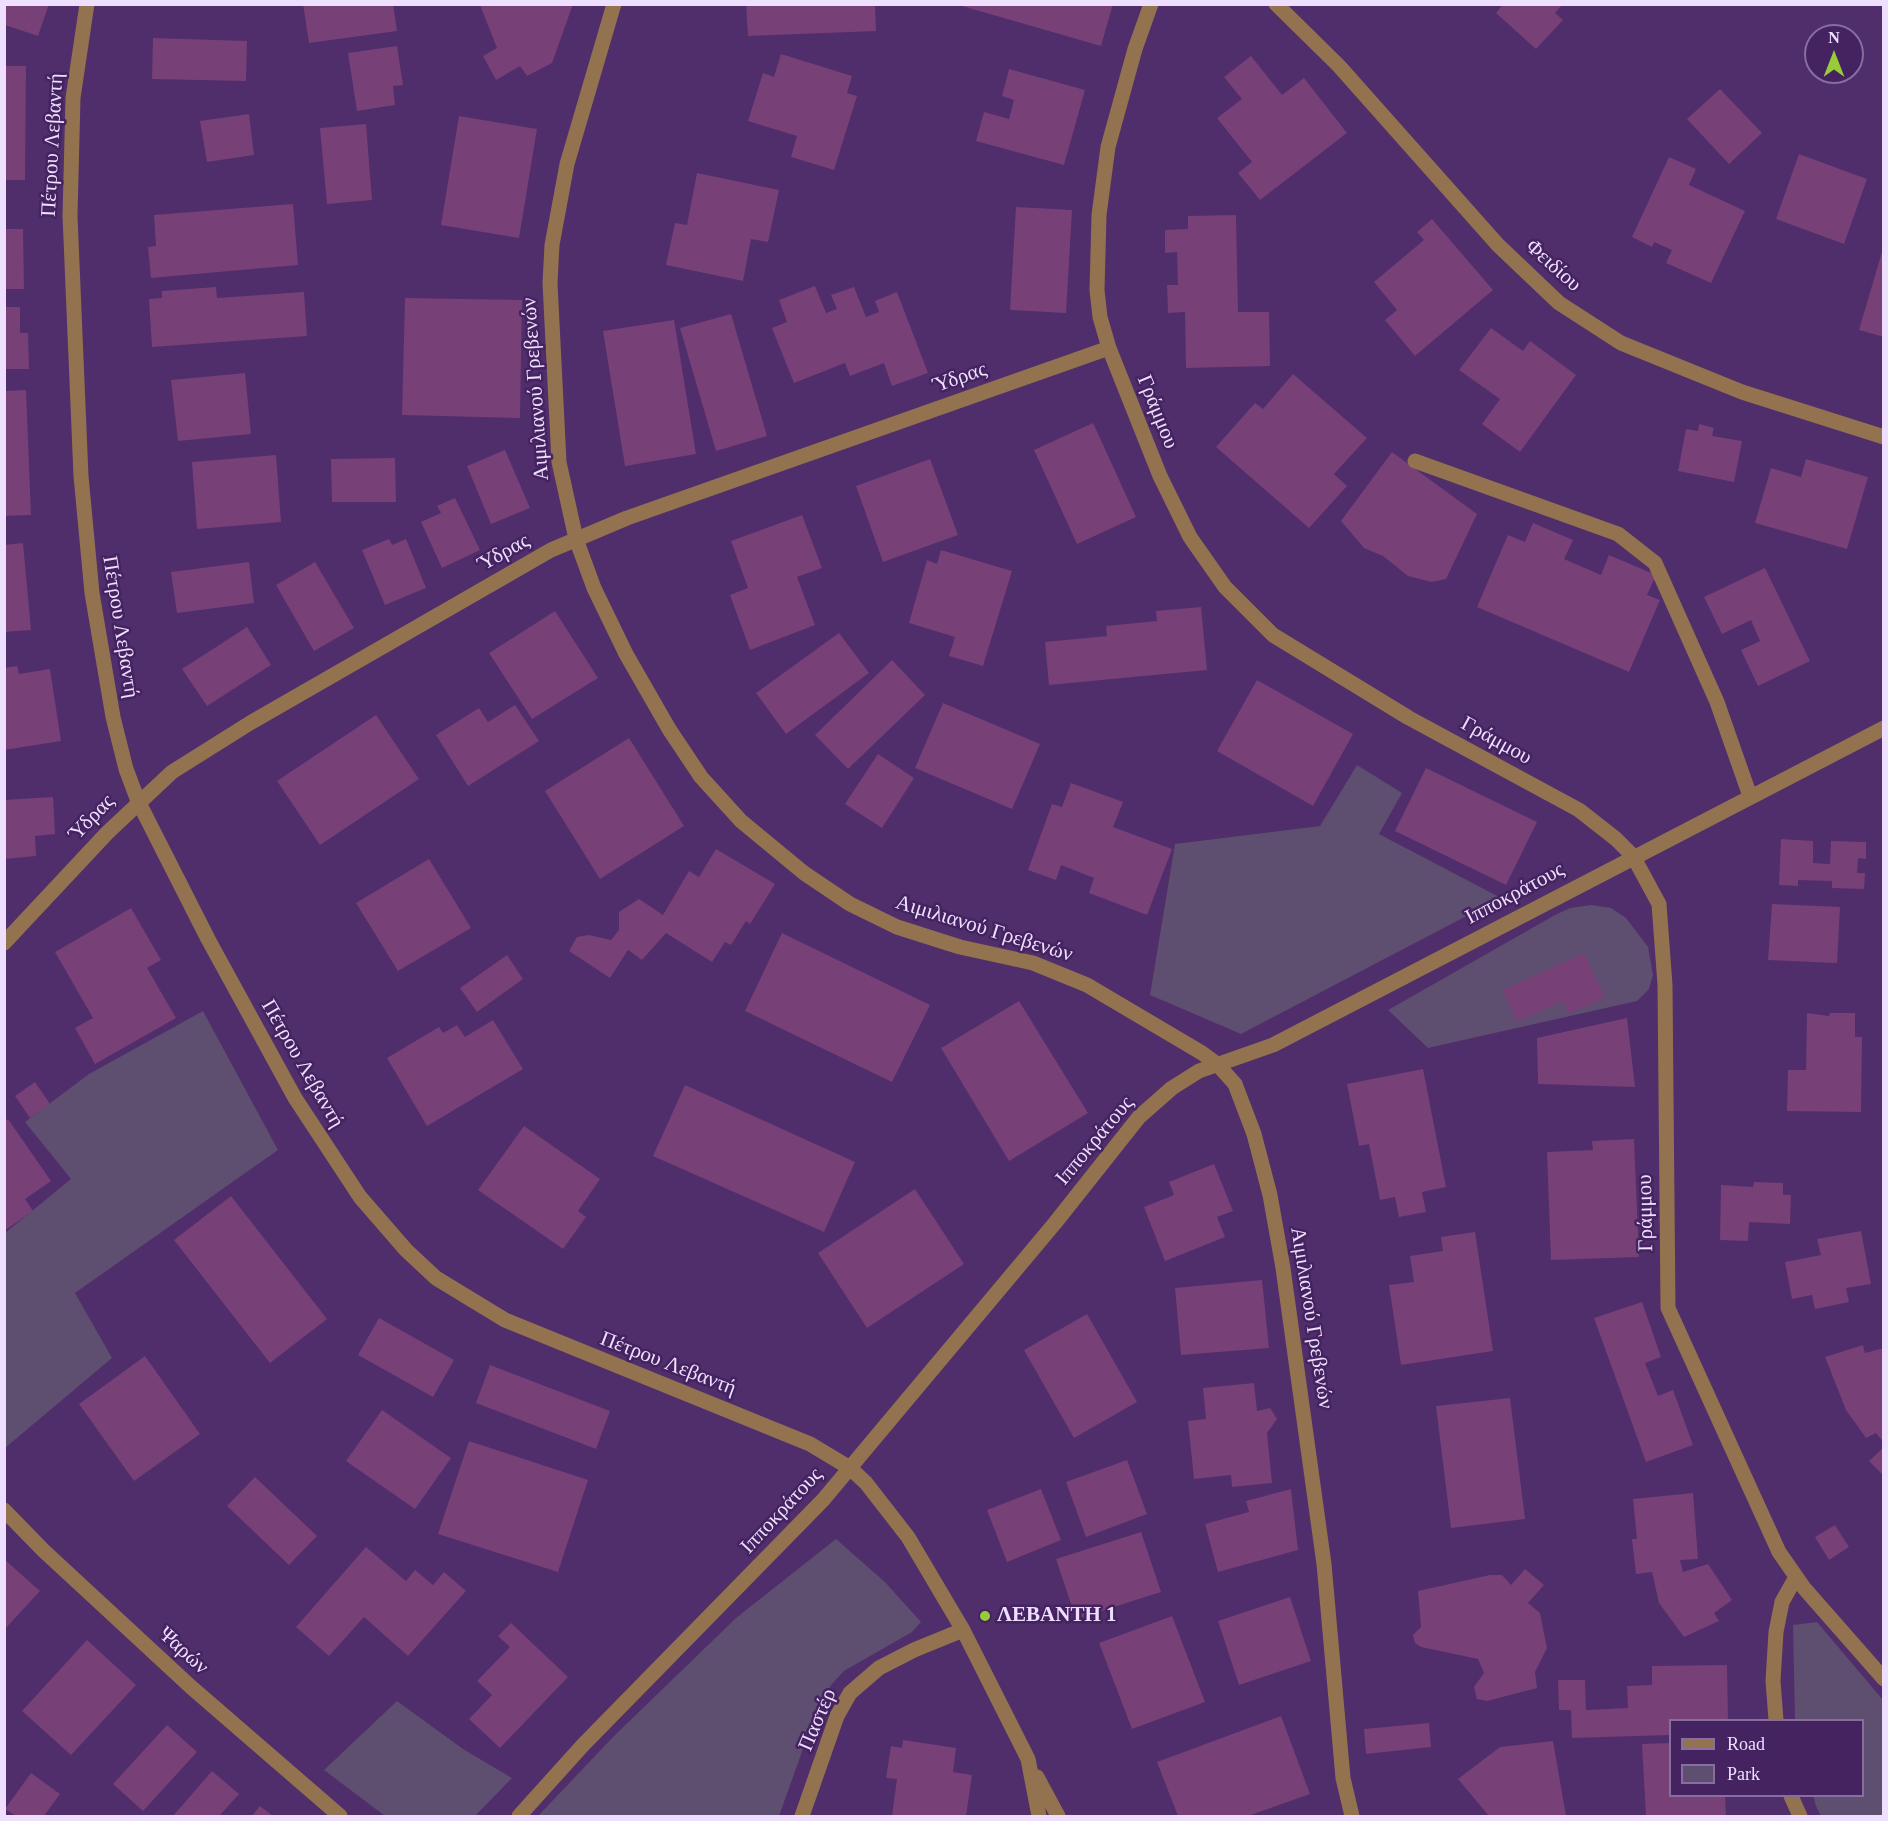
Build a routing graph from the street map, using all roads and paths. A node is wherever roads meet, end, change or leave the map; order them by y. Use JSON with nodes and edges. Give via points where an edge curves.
{"nodes":[{"id":1,"x":87,"y":4,"type":"edge"},
{"id":2,"x":614,"y":4,"type":"edge"},
{"id":3,"x":1151,"y":4,"type":"edge"},
{"id":4,"x":1276,"y":4,"type":"edge"},
{"id":5,"x":1109,"y":348,"type":"junction"},
{"id":6,"x":1884,"y":437,"type":"edge"},
{"id":7,"x":1415,"y":461,"type":"dead end"},
{"id":8,"x":576,"y":539,"type":"junction"},
{"id":9,"x":1884,"y":728,"type":"edge"},
{"id":10,"x":1750,"y":796,"type":"junction"},
{"id":11,"x":138,"y":801,"type":"junction"},
{"id":12,"x":1633,"y":856,"type":"junction"},
{"id":13,"x":4,"y":943,"type":"edge"},
{"id":14,"x":1217,"y":1064,"type":"junction"},
{"id":15,"x":850,"y":1468,"type":"junction"},
{"id":16,"x":4,"y":1510,"type":"edge"},
{"id":17,"x":1796,"y":1577,"type":"junction"},
{"id":18,"x":963,"y":1630,"type":"junction"},
{"id":19,"x":1884,"y":1680,"type":"edge"},
{"id":20,"x":1776,"y":1719,"type":"edge"},
{"id":21,"x":1028,"y":1759,"type":"junction"},
{"id":22,"x":1791,"y":1797,"type":"edge"},
{"id":23,"x":340,"y":1816,"type":"edge"},
{"id":24,"x":519,"y":1816,"type":"edge"},
{"id":25,"x":802,"y":1816,"type":"edge"},
{"id":26,"x":1039,"y":1816,"type":"edge"},
{"id":27,"x":1058,"y":1816,"type":"edge"},
{"id":28,"x":1352,"y":1816,"type":"edge"},
{"id":29,"x":1800,"y":1816,"type":"edge"}],
"edges":[{"from":1,"to":11,"type":"street","name":"Πέτρου Λεβαντή","via":[[73,98],[70,168],[81,476],[101,651],[121,751]]},
{"from":2,"to":8,"type":"street","name":"Αιμιλιανού Γρεβενών","via":[[567,164],[552,245],[555,424],[565,496]]},
{"from":3,"to":5,"type":"street","name":"Γράμμου","via":[[1116,114],[1102,184],[1097,290]]},
{"from":4,"to":6,"type":"street","name":"Φειδίου","via":[[1339,66],[1498,245],[1559,303],[1621,343],[1742,392]]},
{"from":5,"to":8,"type":"street","name":"Ύδρας","via":[[664,504]]},
{"from":5,"to":12,"type":"street","name":"Γράμμου","via":[[1160,476],[1190,537],[1225,587],[1273,635],[1409,718],[1579,810]]},
{"from":7,"to":10,"type":"street","via":[[1618,534],[1655,563],[1717,702]]},
{"from":8,"to":11,"type":"street","name":"Ύδρας","via":[[466,597],[250,723],[172,772]]},
{"from":8,"to":14,"type":"street","name":"Αιμιλιανού Γρεβενών","via":[[609,620],[669,729],[701,777],[756,835],[816,882],[869,915],[930,938],[1068,975],[1146,1017]]},
{"from":9,"to":10,"type":"street","name":"Ιπποκράτους"},
{"from":10,"to":12,"type":"street","name":"Ιπποκράτους"},
{"from":11,"to":13,"type":"street","name":"Ύδρας"},
{"from":11,"to":15,"type":"street","name":"Πέτρου Λεβαντή","via":[[295,1098],[360,1197],[425,1268],[451,1289],[505,1320],[788,1434]]},
{"from":12,"to":14,"type":"street","name":"Ιπποκράτους","via":[[1273,1044]]},
{"from":12,"to":17,"type":"street","name":"Γράμμου","via":[[1659,904],[1665,985],[1668,1308],[1767,1530]]},
{"from":14,"to":15,"type":"street","name":"Ιπποκράτους","via":[[1181,1081],[1139,1117]]},
{"from":14,"to":28,"type":"street","name":"Αιμιλιανού Γρεβενών","via":[[1242,1098],[1277,1232],[1324,1564],[1340,1756]]},
{"from":15,"to":18,"type":"street","name":"Πέτρου Λεβαντή","via":[[893,1515]]},
{"from":15,"to":24,"type":"street","name":"Ιπποκράτους","via":[[783,1543],[583,1745]]},
{"from":16,"to":23,"type":"street","name":"Ψαρών","via":[[191,1687]]},
{"from":17,"to":19,"type":"street","name":"Γράμμου"},
{"from":17,"to":20,"type":"street","via":[[1782,1602],[1776,1632]]},
{"from":18,"to":21,"type":"street","name":"Πέτρου Λεβαντή"},
{"from":18,"to":25,"type":"street","name":"Παστέρ","via":[[879,1668],[850,1693],[837,1716]]},
{"from":21,"to":26,"type":"street","name":"Πέτρου Λεβαντή"},
{"from":21,"to":27,"type":"street"},
{"from":22,"to":29,"type":"street"}]}
